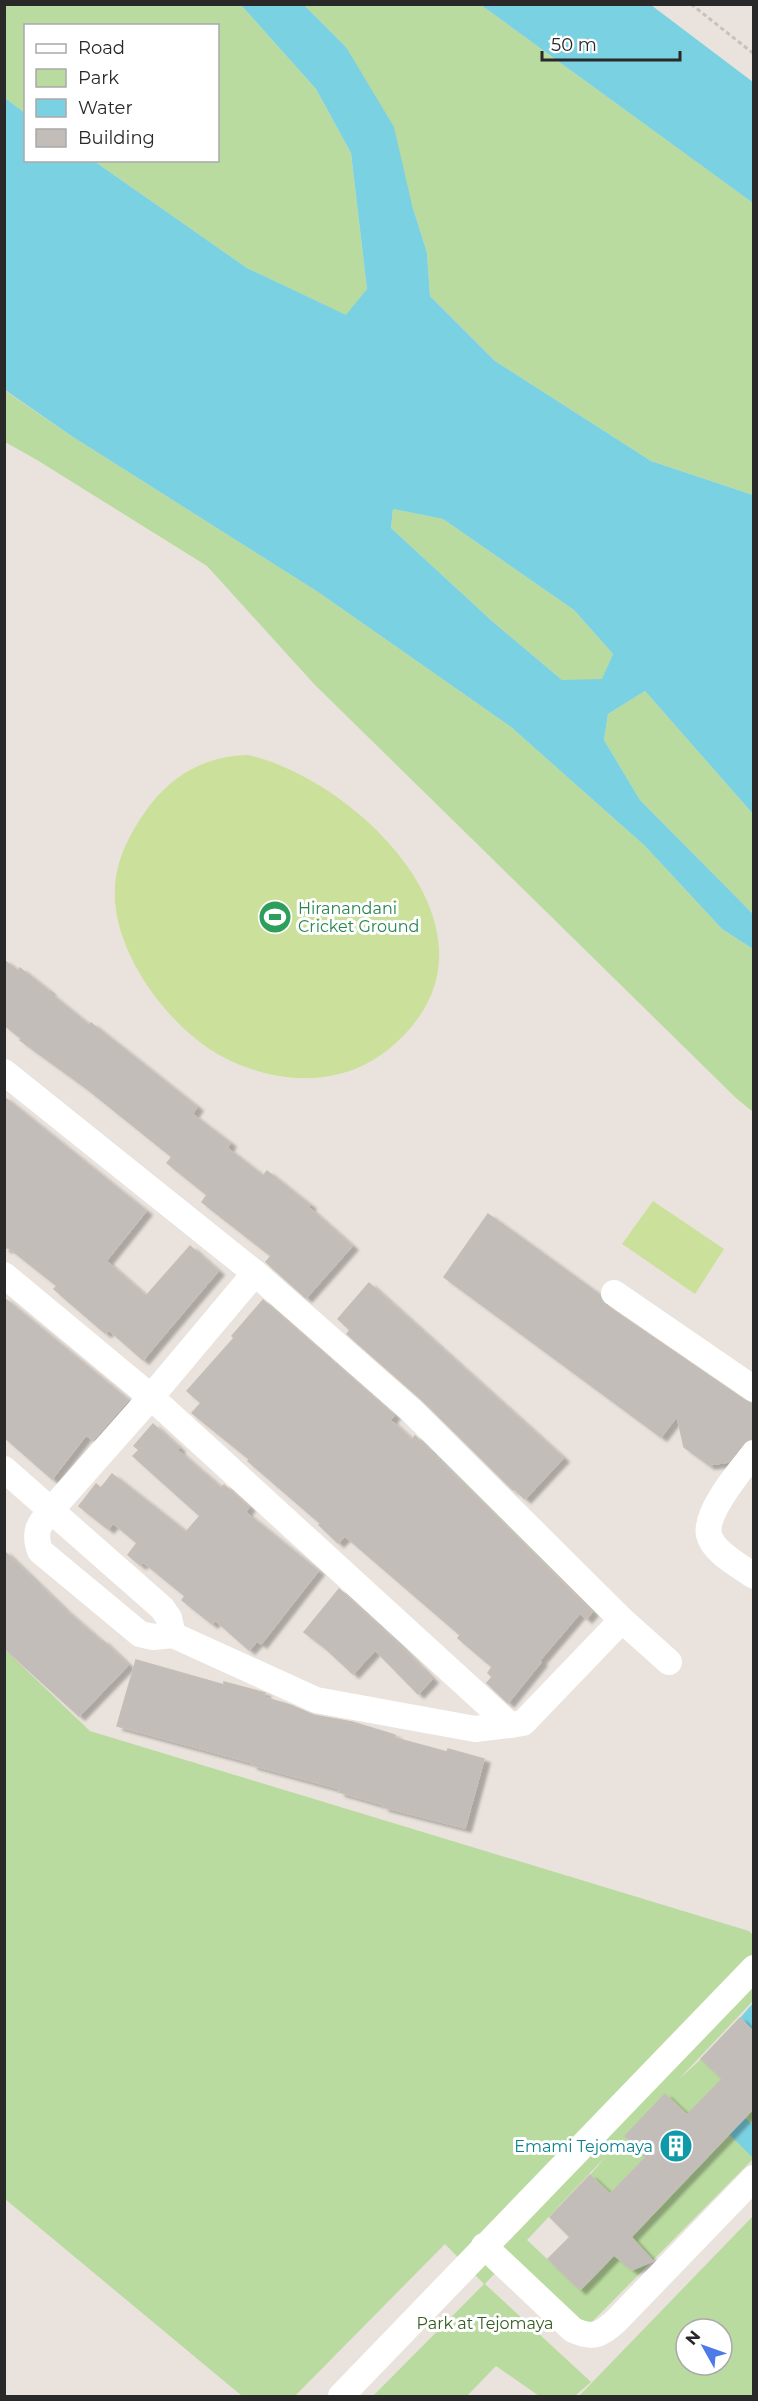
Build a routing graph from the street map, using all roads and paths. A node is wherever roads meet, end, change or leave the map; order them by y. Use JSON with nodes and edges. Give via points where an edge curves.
{"nodes":[{"id":1,"x":691,"y":4,"type":"edge"},
{"id":2,"x":753,"y":54,"type":"edge"},
{"id":3,"x":4,"y":1072,"type":"edge"},
{"id":4,"x":255,"y":1273,"type":"junction"},
{"id":5,"x":4,"y":1275,"type":"edge"},
{"id":6,"x":614,"y":1293,"type":"dead end"},
{"id":7,"x":753,"y":1389,"type":"edge"},
{"id":8,"x":151,"y":1397,"type":"junction"},
{"id":9,"x":753,"y":1453,"type":"edge"},
{"id":10,"x":4,"y":1469,"type":"edge"},
{"id":11,"x":52,"y":1509,"type":"junction"},
{"id":12,"x":753,"y":1576,"type":"edge"},
{"id":13,"x":622,"y":1620,"type":"junction"},
{"id":14,"x":173,"y":1635,"type":"junction"},
{"id":15,"x":669,"y":1662,"type":"dead end"},
{"id":16,"x":510,"y":1725,"type":"junction"},
{"id":17,"x":753,"y":1968,"type":"edge"},
{"id":18,"x":753,"y":2178,"type":"edge"},
{"id":19,"x":484,"y":2246,"type":"junction"},
{"id":20,"x":341,"y":2397,"type":"edge"}],
"edges":[{"from":1,"to":2,"type":"path"},
{"from":3,"to":4,"type":"street"},
{"from":4,"to":8,"type":"street"},
{"from":4,"to":13,"type":"street","via":[[412,1411]]},
{"from":5,"to":8,"type":"street"},
{"from":6,"to":7,"type":"street"},
{"from":8,"to":11,"type":"street"},
{"from":8,"to":16,"type":"street"},
{"from":9,"to":12,"type":"street","via":[[718,1502],[709,1534],[716,1547]]},
{"from":10,"to":11,"type":"street"},
{"from":11,"to":14,"type":"street","via":[[162,1608]]},
{"from":11,"to":14,"type":"street","via":[[37,1527],[40,1551],[140,1634]]},
{"from":13,"to":15,"type":"street"},
{"from":13,"to":16,"type":"street","via":[[523,1723]]},
{"from":14,"to":16,"type":"street","via":[[316,1700],[475,1730]]},
{"from":17,"to":19,"type":"street"},
{"from":18,"to":19,"type":"street","via":[[616,2321],[595,2335],[573,2330]]},
{"from":19,"to":20,"type":"street"}]}
